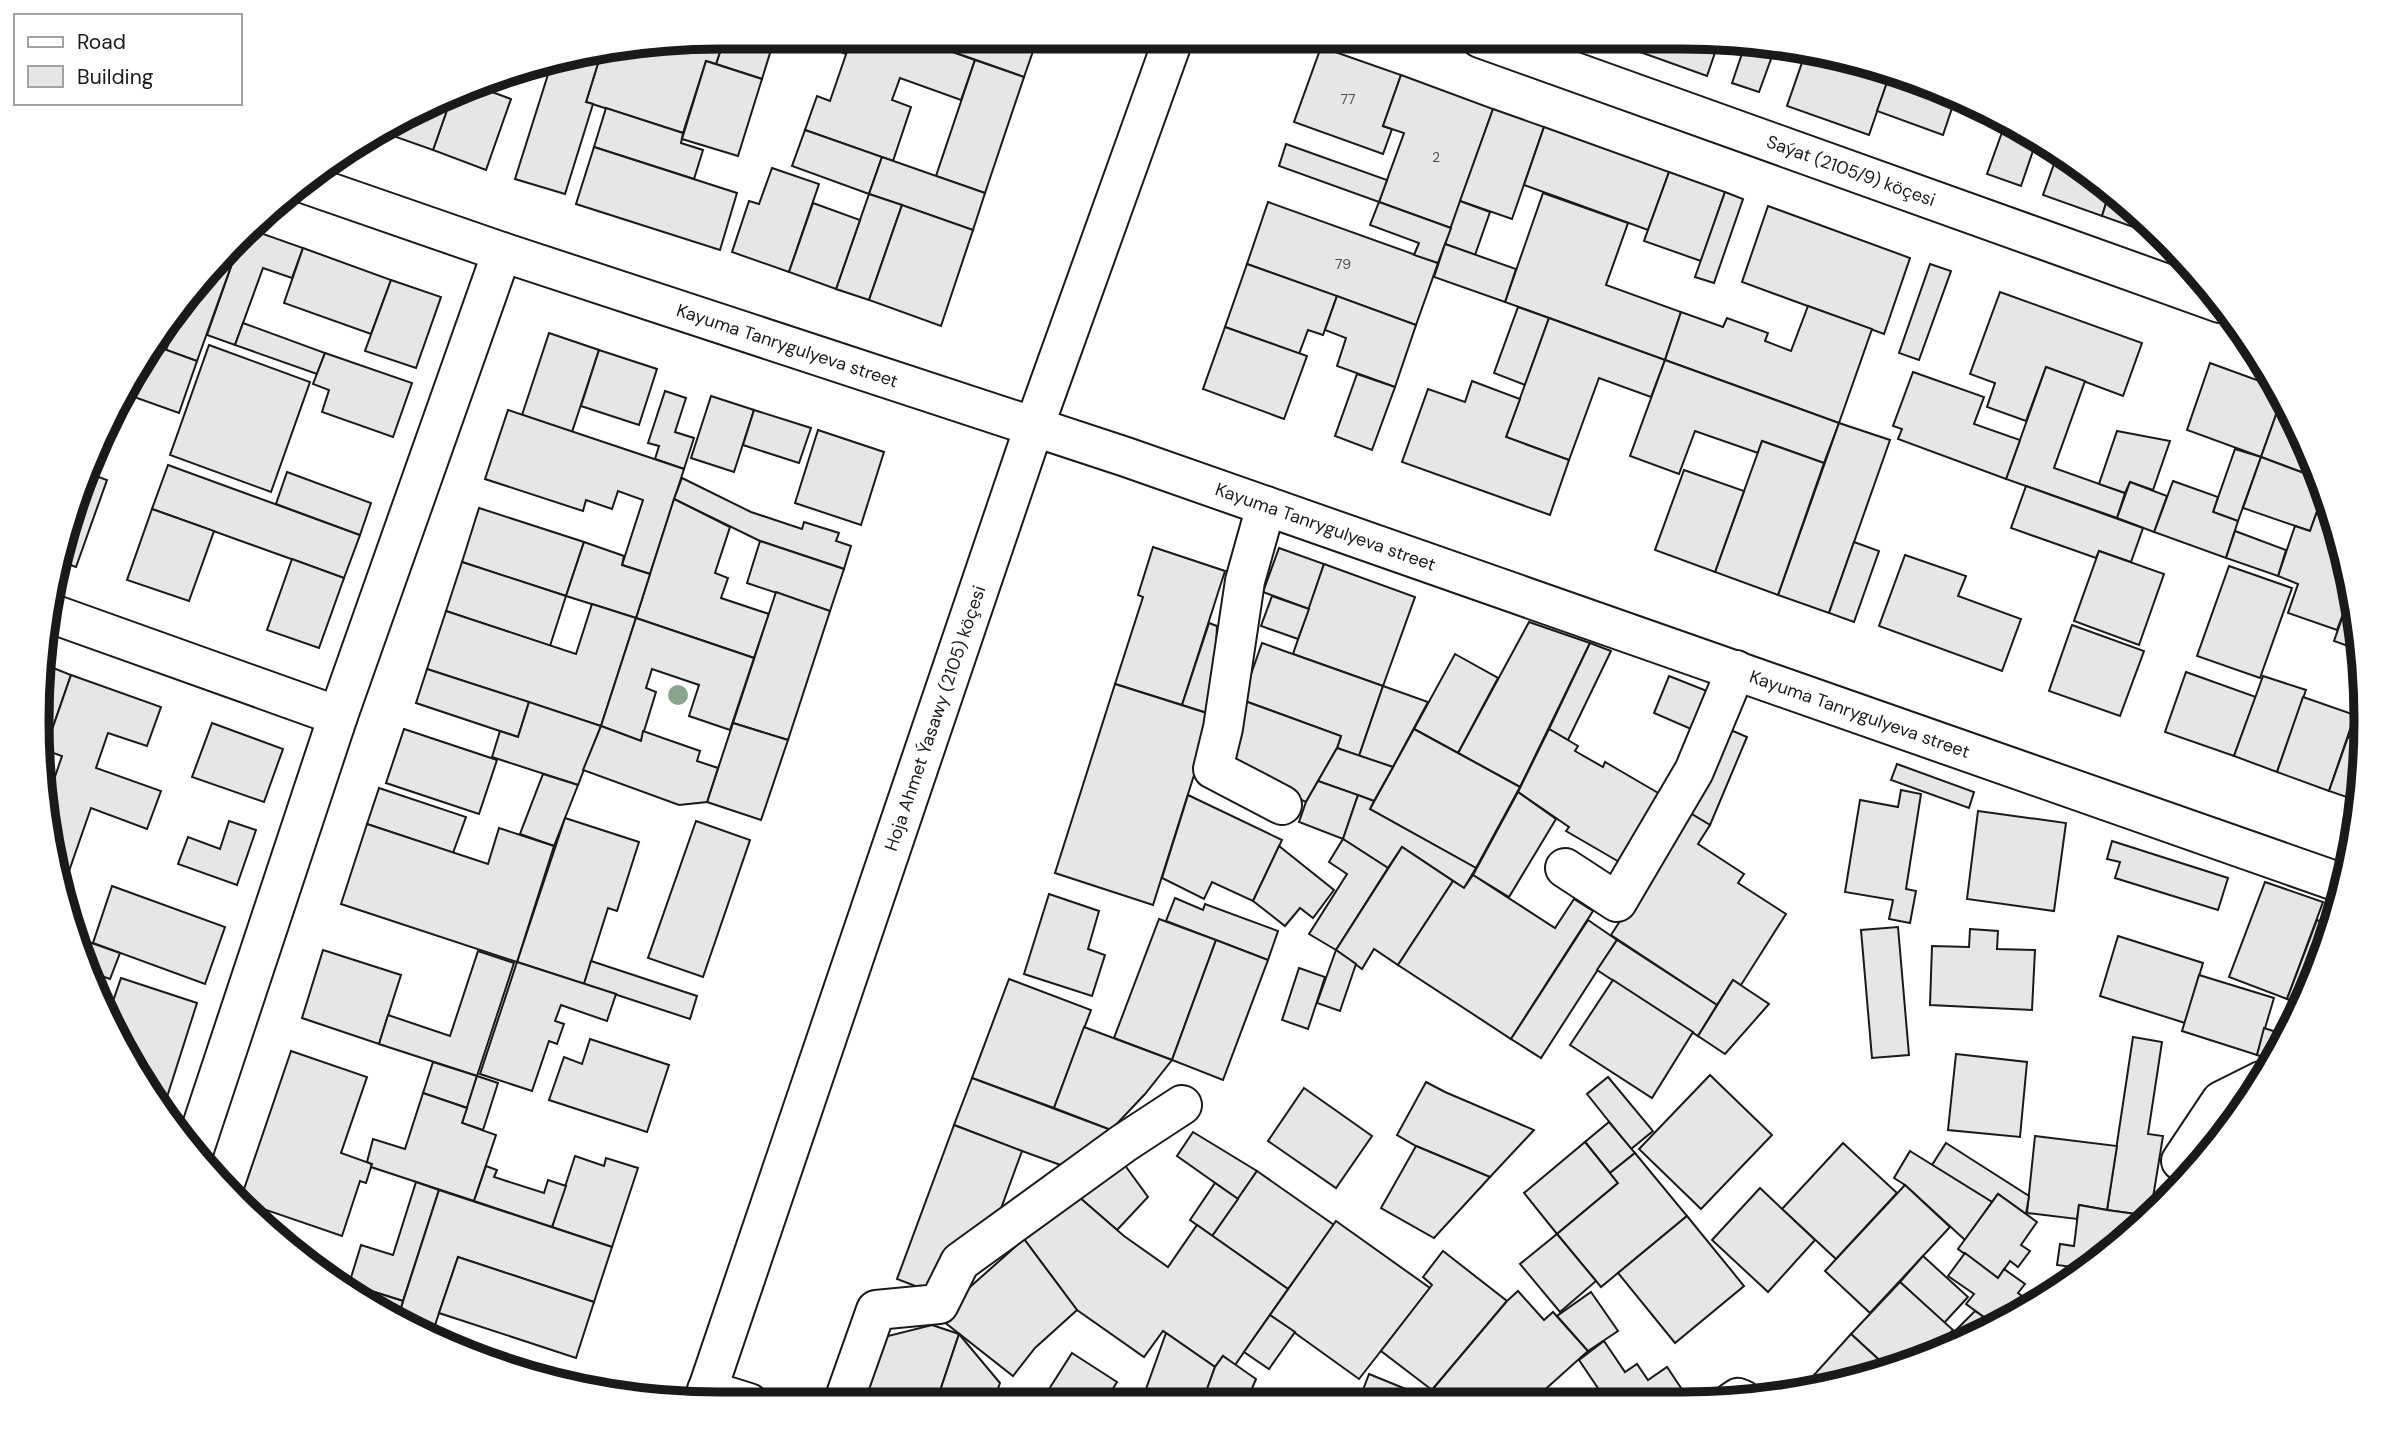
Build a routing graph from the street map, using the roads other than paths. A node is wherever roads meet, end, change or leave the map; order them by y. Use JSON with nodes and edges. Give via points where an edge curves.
{"nodes":[{"id":1,"x":1170,"y":49,"type":"edge"},
{"id":2,"x":1511,"y":49,"type":"edge"},
{"id":3,"x":314,"y":187,"type":"edge"},
{"id":4,"x":502,"y":252,"type":"junction"},
{"id":5,"x":2202,"y":297,"type":"edge"},
{"id":6,"x":1034,"y":427,"type":"junction"},
{"id":7,"x":1266,"y":506,"type":"junction"},
{"id":8,"x":58,"y":616,"type":"edge"},
{"id":9,"x":1736,"y":670,"type":"junction"},
{"id":10,"x":338,"y":716,"type":"junction"},
{"id":11,"x":1282,"y":805,"type":"dead end"},
{"id":12,"x":1565,"y":868,"type":"dead end"},
{"id":13,"x":2334,"y":881,"type":"edge"},
{"id":14,"x":2243,"y":1090,"type":"edge"},
{"id":15,"x":1182,"y":1105,"type":"dead end"},
{"id":16,"x":197,"y":1140,"type":"edge"},
{"id":17,"x":2181,"y":1161,"type":"dead end"},
{"id":18,"x":706,"y":1392,"type":"edge"},
{"id":19,"x":847,"y":1392,"type":"edge"}],
"edges":[{"from":1,"to":6,"type":"street","name":"Hoja Ahmet Ýasawy (2105) köçesi"},
{"from":2,"to":5,"type":"street","name":"Saýat (2105/9) köçesi"},
{"from":3,"to":4,"type":"street","name":"Kayuma Tanrygulyeva street"},
{"from":4,"to":6,"type":"street","name":"Kayuma Tanrygulyeva street"},
{"from":4,"to":10,"type":"street"},
{"from":6,"to":7,"type":"street","name":"Kayuma Tanrygulyeva street"},
{"from":6,"to":18,"type":"street","name":"Hoja Ahmet Ýasawy (2105) köçesi"},
{"from":7,"to":9,"type":"street","name":"Kayuma Tanrygulyeva street"},
{"from":7,"to":11,"type":"street","via":[[1245,581],[1213,769]]},
{"from":8,"to":10,"type":"street"},
{"from":9,"to":12,"type":"street","via":[[1694,771],[1617,902]]},
{"from":9,"to":13,"type":"street","name":"Kayuma Tanrygulyeva street"},
{"from":10,"to":16,"type":"street"},
{"from":14,"to":17,"type":"street","via":[[2221,1101]]},
{"from":15,"to":19,"type":"street","via":[[960,1262],[939,1304],[876,1310]]}]}
